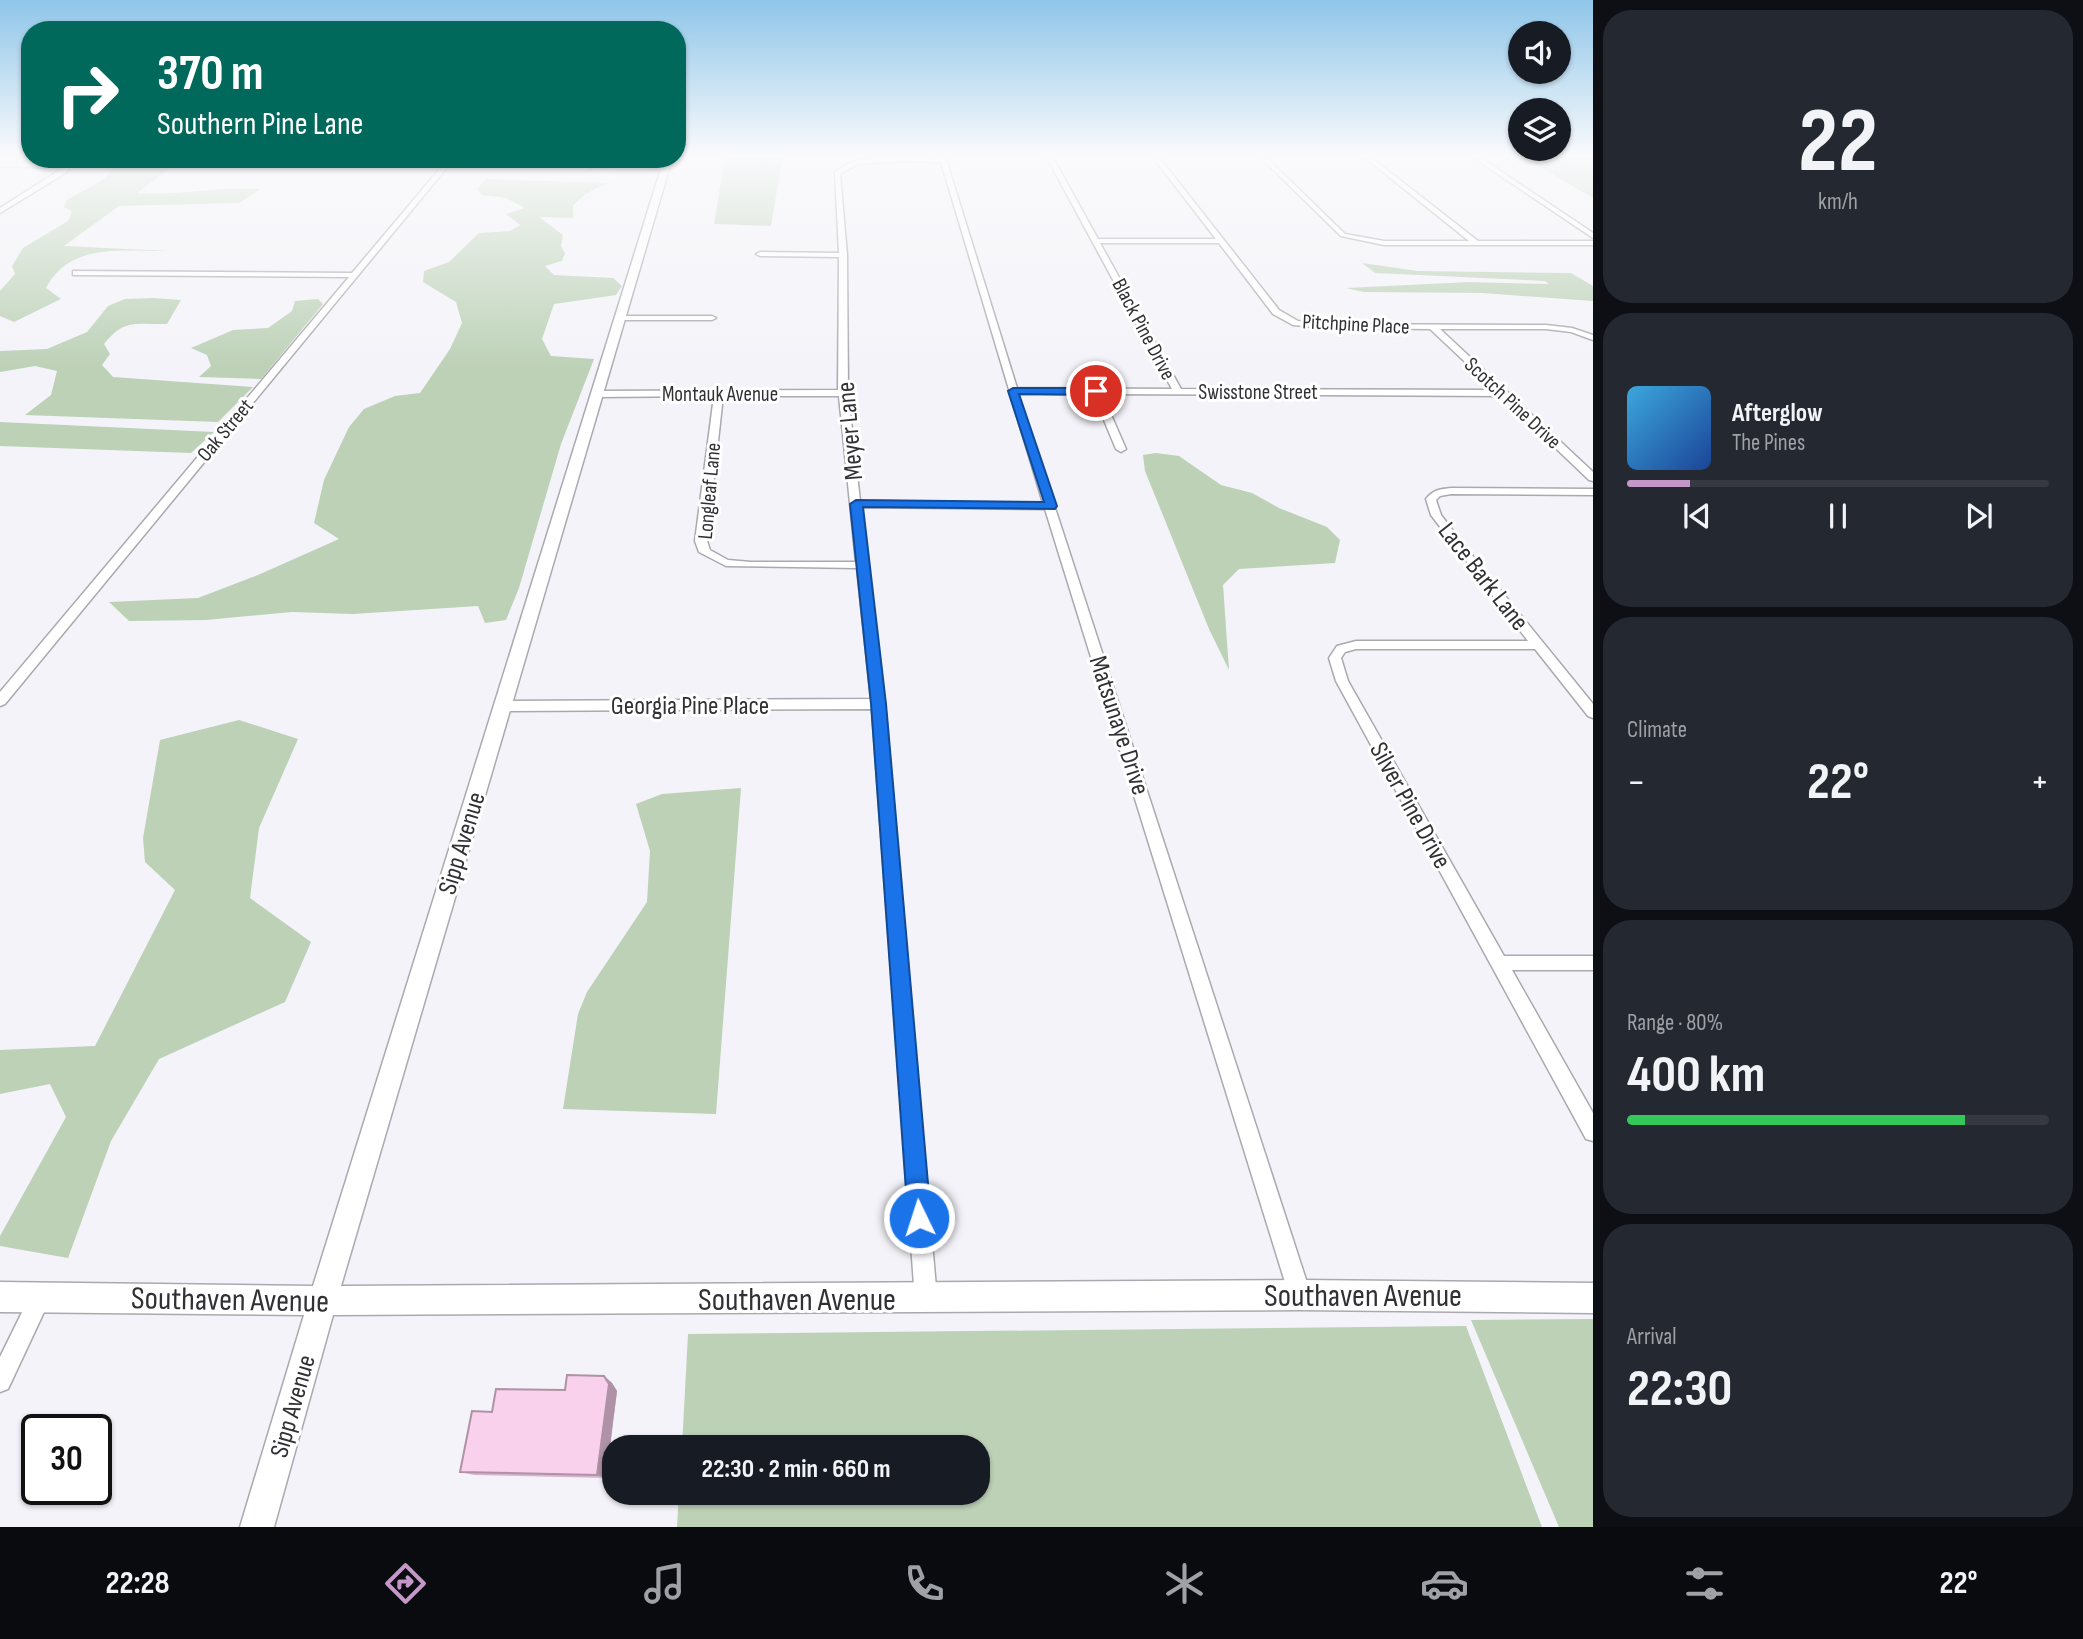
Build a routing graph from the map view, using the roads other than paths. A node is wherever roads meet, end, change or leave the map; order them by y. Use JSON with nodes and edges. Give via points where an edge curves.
{"nodes":[{"id":1,"x":394,"y":227,"type":"edge"},
{"id":2,"x":648,"y":227,"type":"edge"},
{"id":3,"x":841,"y":227,"type":"edge"},
{"id":4,"x":963,"y":227,"type":"edge"},
{"id":5,"x":1088,"y":227,"type":"edge"},
{"id":6,"x":1209,"y":227,"type":"edge"},
{"id":7,"x":1335,"y":227,"type":"edge"},
{"id":8,"x":1456,"y":227,"type":"edge"},
{"id":9,"x":1096,"y":241,"type":"junction"},
{"id":10,"x":1220,"y":241,"type":"junction"},
{"id":11,"x":1476,"y":243,"type":"junction"},
{"id":12,"x":1593,"y":243,"type":"edge"},
{"id":13,"x":760,"y":254,"type":"dead end"},
{"id":14,"x":843,"y":255,"type":"junction"},
{"id":15,"x":76,"y":273,"type":"dead end"},
{"id":16,"x":354,"y":275,"type":"junction"},
{"id":17,"x":620,"y":318,"type":"junction"},
{"id":18,"x":712,"y":318,"type":"dead end"},
{"id":19,"x":1433,"y":327,"type":"junction"},
{"id":20,"x":1593,"y":338,"type":"edge"},
{"id":21,"x":1013,"y":391,"type":"junction"},
{"id":22,"x":1096,"y":391,"type":"junction"},
{"id":23,"x":1178,"y":391,"type":"junction"},
{"id":24,"x":843,"y":393,"type":"junction"},
{"id":25,"x":1503,"y":393,"type":"junction"},
{"id":26,"x":597,"y":394,"type":"junction"},
{"id":27,"x":719,"y":394,"type":"junction"},
{"id":28,"x":1121,"y":449,"type":"dead end"},
{"id":29,"x":1593,"y":478,"type":"edge"},
{"id":30,"x":1593,"y":492,"type":"edge"},
{"id":31,"x":856,"y":504,"type":"junction"},
{"id":32,"x":1051,"y":506,"type":"junction"},
{"id":33,"x":864,"y":565,"type":"junction"},
{"id":34,"x":1538,"y":645,"type":"junction"},
{"id":35,"x":0,"y":701,"type":"edge"},
{"id":36,"x":878,"y":704,"type":"junction"},
{"id":37,"x":502,"y":706,"type":"junction"},
{"id":38,"x":1593,"y":713,"type":"edge"},
{"id":39,"x":1498,"y":963,"type":"junction"},
{"id":40,"x":1593,"y":963,"type":"edge"},
{"id":41,"x":1593,"y":1132,"type":"edge"},
{"id":42,"x":1300,"y":1295,"type":"junction"},
{"id":43,"x":0,"y":1297,"type":"edge"},
{"id":44,"x":40,"y":1297,"type":"junction"},
{"id":45,"x":1593,"y":1298,"type":"edge"},
{"id":46,"x":926,"y":1299,"type":"junction"},
{"id":47,"x":323,"y":1301,"type":"junction"},
{"id":48,"x":0,"y":1381,"type":"edge"},
{"id":49,"x":257,"y":1527,"type":"edge"}],
"edges":[{"from":1,"to":16,"type":"street","name":"Oak Street"},
{"from":2,"to":17,"type":"street","name":"Sipp Avenue"},
{"from":3,"to":14,"type":"street","name":"Meyer Lane"},
{"from":4,"to":21,"type":"street","name":"Matsunaye Drive"},
{"from":5,"to":9,"type":"street","name":"Black Pine Drive"},
{"from":6,"to":10,"type":"street","name":"Pitchpine Place"},
{"from":7,"to":11,"type":"street","via":[[1365,242]]},
{"from":8,"to":11,"type":"street"},
{"from":9,"to":10,"type":"street"},
{"from":9,"to":23,"type":"street","name":"Black Pine Drive"},
{"from":10,"to":19,"type":"street","name":"Pitchpine Place","via":[[1285,318],[1324,326]]},
{"from":11,"to":12,"type":"street"},
{"from":13,"to":14,"type":"street"},
{"from":14,"to":24,"type":"street","name":"Meyer Lane"},
{"from":15,"to":16,"type":"street"},
{"from":16,"to":35,"type":"street","name":"Oak Street"},
{"from":17,"to":18,"type":"street"},
{"from":17,"to":26,"type":"street","name":"Sipp Avenue"},
{"from":19,"to":20,"type":"street","name":"Pitchpine Place","via":[[1560,328]]},
{"from":19,"to":25,"type":"street","name":"Scotch Pine Drive"},
{"from":21,"to":22,"type":"street","name":"Swisstone Street"},
{"from":21,"to":32,"type":"street","name":"Matsunaye Drive"},
{"from":22,"to":23,"type":"street","name":"Swisstone Street"},
{"from":22,"to":28,"type":"street"},
{"from":23,"to":25,"type":"street","name":"Swisstone Street"},
{"from":24,"to":27,"type":"street","name":"Montauk Avenue"},
{"from":24,"to":31,"type":"street","name":"Meyer Lane"},
{"from":25,"to":29,"type":"street","name":"Scotch Pine Drive"},
{"from":26,"to":27,"type":"street","name":"Montauk Avenue"},
{"from":26,"to":37,"type":"street","name":"Sipp Avenue"},
{"from":27,"to":33,"type":"street","name":"Longleaf Lane","via":[[701,541],[705,552],[726,563]]},
{"from":30,"to":34,"type":"street","name":"Lace Bark Lane","via":[[1451,491],[1431,499],[1436,515]]},
{"from":31,"to":32,"type":"street"},
{"from":31,"to":33,"type":"street","name":"Meyer Lane"},
{"from":32,"to":42,"type":"street","name":"Matsunaye Drive"},
{"from":33,"to":36,"type":"street","name":"Meyer Lane"},
{"from":34,"to":38,"type":"street","name":"Lace Bark Lane"},
{"from":34,"to":39,"type":"street","name":"Silver Pine Drive","via":[[1356,645],[1340,649],[1335,658],[1342,681]]},
{"from":36,"to":37,"type":"street","name":"Georgia Pine Place"},
{"from":36,"to":46,"type":"street","name":"Meyer Lane"},
{"from":37,"to":47,"type":"street","name":"Sipp Avenue"},
{"from":39,"to":40,"type":"street"},
{"from":39,"to":41,"type":"street","name":"Silver Pine Drive"},
{"from":42,"to":45,"type":"street","name":"Southaven Avenue"},
{"from":42,"to":46,"type":"street","name":"Southaven Avenue"},
{"from":43,"to":44,"type":"street","name":"Southaven Avenue"},
{"from":44,"to":47,"type":"street","name":"Southaven Avenue"},
{"from":44,"to":48,"type":"street"},
{"from":46,"to":47,"type":"street","name":"Southaven Avenue"},
{"from":47,"to":49,"type":"street","name":"Sipp Avenue"}]}
